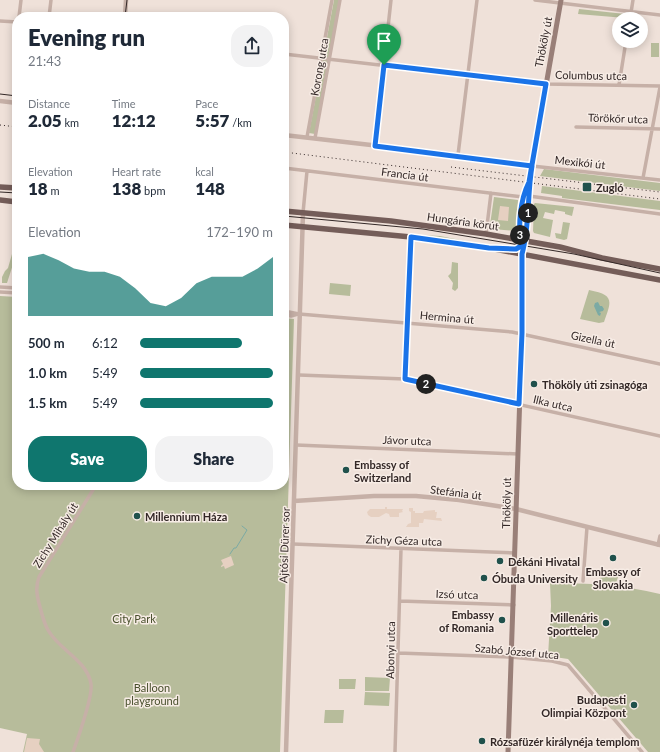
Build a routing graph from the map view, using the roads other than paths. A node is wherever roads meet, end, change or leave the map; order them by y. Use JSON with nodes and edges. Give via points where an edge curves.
{"nodes":[{"id":1,"x":21,"y":0,"type":"edge"},
{"id":2,"x":51,"y":0,"type":"edge"},
{"id":3,"x":126,"y":0,"type":"edge"},
{"id":4,"x":332,"y":0,"type":"edge"},
{"id":5,"x":340,"y":0,"type":"edge"},
{"id":6,"x":391,"y":0,"type":"edge"},
{"id":7,"x":477,"y":0,"type":"edge"},
{"id":8,"x":535,"y":0,"type":"edge"},
{"id":9,"x":633,"y":0,"type":"edge"},
{"id":10,"x":561,"y":2,"type":"edge"},
{"id":11,"x":20,"y":12,"type":"edge"},
{"id":12,"x":50,"y":12,"type":"edge"},
{"id":13,"x":125,"y":12,"type":"edge"},
{"id":14,"x":631,"y":12,"type":"joint"},
{"id":15,"x":648,"y":14,"type":"edge"},
{"id":16,"x":660,"y":15,"type":"edge"},
{"id":17,"x":0,"y":21,"type":"edge"},
{"id":18,"x":12,"y":22,"type":"edge"},
{"id":19,"x":625,"y":48,"type":"edge"},
{"id":20,"x":289,"y":55,"type":"edge"},
{"id":21,"x":322,"y":58,"type":"junction"},
{"id":22,"x":329,"y":60,"type":"junction"},
{"id":23,"x":384,"y":65,"type":"junction"},
{"id":24,"x":468,"y":75,"type":"junction"},
{"id":25,"x":546,"y":84,"type":"junction"},
{"id":26,"x":619,"y":85,"type":"junction"},
{"id":27,"x":660,"y":86,"type":"edge"},
{"id":28,"x":0,"y":101,"type":"edge"},
{"id":29,"x":12,"y":102,"type":"edge"},
{"id":30,"x":576,"y":126,"type":"dead end"},
{"id":31,"x":652,"y":128,"type":"junction"},
{"id":32,"x":660,"y":129,"type":"edge"},
{"id":33,"x":289,"y":135,"type":"edge"},
{"id":34,"x":307,"y":137,"type":"junction"},
{"id":35,"x":315,"y":138,"type":"junction"},
{"id":36,"x":375,"y":146,"type":"junction"},
{"id":37,"x":458,"y":155,"type":"junction"},
{"id":38,"x":532,"y":166,"type":"junction"},
{"id":39,"x":289,"y":169,"type":"edge"},
{"id":40,"x":307,"y":171,"type":"junction"},
{"id":41,"x":643,"y":178,"type":"junction"},
{"id":42,"x":660,"y":180,"type":"edge"},
{"id":43,"x":529,"y":182,"type":"junction"},
{"id":44,"x":0,"y":186,"type":"edge"},
{"id":45,"x":12,"y":187,"type":"edge"},
{"id":46,"x":491,"y":193,"type":"junction"},
{"id":47,"x":529,"y":196,"type":"junction"},
{"id":48,"x":523,"y":197,"type":"junction"},
{"id":49,"x":0,"y":200,"type":"edge"},
{"id":50,"x":12,"y":201,"type":"edge"},
{"id":51,"x":289,"y":212,"type":"edge"},
{"id":52,"x":303,"y":213,"type":"junction"},
{"id":53,"x":660,"y":214,"type":"edge"},
{"id":54,"x":289,"y":226,"type":"edge"},
{"id":55,"x":302,"y":227,"type":"junction"},
{"id":56,"x":486,"y":234,"type":"junction"},
{"id":57,"x":411,"y":237,"type":"junction"},
{"id":58,"x":522,"y":242,"type":"junction"},
{"id":59,"x":489,"y":248,"type":"junction"},
{"id":60,"x":522,"y":254,"type":"junction"},
{"id":61,"x":660,"y":269,"type":"edge"},
{"id":62,"x":660,"y":280,"type":"edge"},
{"id":63,"x":0,"y":287,"type":"edge"},
{"id":64,"x":12,"y":288,"type":"edge"},
{"id":65,"x":0,"y":292,"type":"edge"},
{"id":66,"x":12,"y":293,"type":"edge"},
{"id":67,"x":289,"y":312,"type":"edge"},
{"id":68,"x":299,"y":314,"type":"junction"},
{"id":69,"x":289,"y":316,"type":"edge"},
{"id":70,"x":408,"y":322,"type":"junction"},
{"id":71,"x":522,"y":333,"type":"junction"},
{"id":72,"x":660,"y":364,"type":"edge"},
{"id":73,"x":299,"y":375,"type":"junction"},
{"id":74,"x":405,"y":379,"type":"junction"},
{"id":75,"x":519,"y":404,"type":"junction"},
{"id":76,"x":660,"y":436,"type":"edge"},
{"id":77,"x":296,"y":444,"type":"junction"},
{"id":78,"x":518,"y":454,"type":"junction"},
{"id":79,"x":93,"y":490,"type":"edge"},
{"id":80,"x":294,"y":501,"type":"junction"},
{"id":81,"x":516,"y":509,"type":"junction"},
{"id":82,"x":587,"y":527,"type":"junction"},
{"id":83,"x":660,"y":536,"type":"edge"},
{"id":84,"x":293,"y":544,"type":"junction"},
{"id":85,"x":659,"y":545,"type":"edge"},
{"id":86,"x":401,"y":549,"type":"junction"},
{"id":87,"x":515,"y":553,"type":"junction"},
{"id":88,"x":583,"y":581,"type":"dead end"},
{"id":89,"x":400,"y":601,"type":"junction"},
{"id":90,"x":514,"y":605,"type":"junction"},
{"id":91,"x":398,"y":653,"type":"junction"},
{"id":92,"x":511,"y":657,"type":"junction"},
{"id":93,"x":74,"y":752,"type":"edge"},
{"id":94,"x":286,"y":752,"type":"edge"},
{"id":95,"x":395,"y":752,"type":"edge"},
{"id":96,"x":508,"y":752,"type":"edge"},
{"id":97,"x":642,"y":752,"type":"edge"}],
"edges":[{"from":1,"to":11,"type":"street"},
{"from":2,"to":12,"type":"street"},
{"from":3,"to":13,"type":"street"},
{"from":4,"to":21,"type":"street","name":"Korong utca"},
{"from":5,"to":22,"type":"street","name":"Korong utca"},
{"from":6,"to":23,"type":"street"},
{"from":7,"to":24,"type":"street"},
{"from":8,"to":10,"type":"street"},
{"from":9,"to":14,"type":"street"},
{"from":10,"to":14,"type":"street"},
{"from":10,"to":25,"type":"main road","name":"Thököly út"},
{"from":15,"to":16,"type":"street"},
{"from":17,"to":18,"type":"street"},
{"from":19,"to":26,"type":"street"},
{"from":20,"to":21,"type":"street","name":"Columbus utca"},
{"from":21,"to":22,"type":"street","name":"Columbus utca"},
{"from":21,"to":34,"type":"street","name":"Korong utca"},
{"from":22,"to":23,"type":"street","name":"Columbus utca"},
{"from":22,"to":35,"type":"street","name":"Korong utca"},
{"from":23,"to":24,"type":"street","name":"Columbus utca"},
{"from":23,"to":36,"type":"street"},
{"from":24,"to":25,"type":"street","name":"Columbus utca"},
{"from":24,"to":37,"type":"street"},
{"from":25,"to":26,"type":"street","name":"Columbus utca"},
{"from":25,"to":38,"type":"main road","name":"Thököly út"},
{"from":26,"to":27,"type":"street","name":"Columbus utca"},
{"from":27,"to":31,"type":"street"},
{"from":28,"to":29,"type":"street"},
{"from":30,"to":31,"type":"street","name":"Törökőr utca"},
{"from":31,"to":32,"type":"street","name":"Törökőr utca"},
{"from":31,"to":41,"type":"street"},
{"from":33,"to":34,"type":"street","name":"Mexikói út"},
{"from":34,"to":35,"type":"street","name":"Mexikói út"},
{"from":35,"to":36,"type":"street","name":"Mexikói út"},
{"from":36,"to":37,"type":"street","name":"Mexikói út"},
{"from":37,"to":38,"type":"street","name":"Mexikói út"},
{"from":38,"to":41,"type":"street","name":"Mexikói út"},
{"from":38,"to":43,"type":"main road","name":"Thököly út"},
{"from":39,"to":40,"type":"street","name":"Francia út"},
{"from":40,"to":46,"type":"street","name":"Francia út"},
{"from":40,"to":52,"type":"street","name":"Ajtósi Dürer sor"},
{"from":41,"to":42,"type":"street","name":"Mexikói út"},
{"from":43,"to":47,"type":"main road","name":"Thököly út"},
{"from":43,"to":48,"type":"main road","name":"Thököly út"},
{"from":44,"to":45,"type":"main road"},
{"from":46,"to":48,"type":"street","name":"Francia út"},
{"from":46,"to":56,"type":"street"},
{"from":47,"to":53,"type":"street"},
{"from":47,"to":58,"type":"main road","name":"Thököly út"},
{"from":48,"to":58,"type":"main road","name":"Thököly út"},
{"from":49,"to":50,"type":"main road"},
{"from":51,"to":52,"type":"main road","name":"Hungária körút"},
{"from":52,"to":55,"type":"street","name":"Ajtósi Dürer sor"},
{"from":52,"to":56,"type":"main road","name":"Hungária körút","via":[[391,221]]},
{"from":54,"to":55,"type":"main road"},
{"from":55,"to":57,"type":"main road"},
{"from":55,"to":68,"type":"street","name":"Ajtósi Dürer sor"},
{"from":56,"to":58,"type":"main road","name":"Hungária körút"},
{"from":57,"to":59,"type":"main road"},
{"from":57,"to":70,"type":"street"},
{"from":58,"to":59,"type":"main road","via":[[516,249]]},
{"from":58,"to":60,"type":"main road","name":"Thököly út"},
{"from":58,"to":61,"type":"main road","name":"Hungária körút","via":[[560,247]]},
{"from":59,"to":60,"type":"main road"},
{"from":60,"to":62,"type":"main road"},
{"from":60,"to":71,"type":"main road","name":"Thököly út"},
{"from":63,"to":64,"type":"street"},
{"from":65,"to":66,"type":"street"},
{"from":67,"to":68,"type":"street","name":"Hermina út"},
{"from":68,"to":69,"type":"street","name":"Hermina út"},
{"from":68,"to":70,"type":"street","name":"Hermina út"},
{"from":68,"to":73,"type":"street","name":"Ajtósi Dürer sor"},
{"from":70,"to":71,"type":"street","name":"Hermina út"},
{"from":70,"to":74,"type":"street"},
{"from":71,"to":72,"type":"street","name":"Gizella út"},
{"from":71,"to":75,"type":"main road","name":"Thököly út"},
{"from":73,"to":74,"type":"street","name":"Ilka utca"},
{"from":73,"to":77,"type":"street","name":"Ajtósi Dürer sor"},
{"from":74,"to":75,"type":"street","name":"Ilka utca"},
{"from":75,"to":76,"type":"street","name":"Ilka utca"},
{"from":75,"to":78,"type":"main road","name":"Thököly út"},
{"from":77,"to":78,"type":"street","name":"Jávor utca"},
{"from":77,"to":80,"type":"street","name":"Ajtósi Dürer sor"},
{"from":78,"to":81,"type":"main road","name":"Thököly út"},
{"from":79,"to":93,"type":"street","name":"Zichy Mihály út","via":[[39,577],[36,586],[48,631],[84,668],[92,685]]},
{"from":80,"to":81,"type":"street","name":"Stefánia út","via":[[356,496],[416,496]]},
{"from":80,"to":84,"type":"street","name":"Ajtósi Dürer sor"},
{"from":81,"to":82,"type":"street","name":"Stefánia út"},
{"from":81,"to":87,"type":"main road","name":"Thököly út"},
{"from":82,"to":85,"type":"street","name":"Stefánia út"},
{"from":82,"to":88,"type":"street"},
{"from":83,"to":85,"type":"street"},
{"from":84,"to":86,"type":"street","name":"Zichy Géza utca"},
{"from":84,"to":94,"type":"street","name":"Ajtósi Dürer sor"},
{"from":86,"to":87,"type":"street","name":"Zichy Géza utca"},
{"from":86,"to":89,"type":"street","name":"Abonyi utca"},
{"from":87,"to":90,"type":"main road","name":"Thököly út"},
{"from":89,"to":90,"type":"street","name":"Izsó utca"},
{"from":89,"to":91,"type":"street","name":"Abonyi utca"},
{"from":90,"to":92,"type":"main road","name":"Thököly út"},
{"from":91,"to":92,"type":"street","name":"Szabó József utca"},
{"from":91,"to":95,"type":"street","name":"Abonyi utca"},
{"from":92,"to":96,"type":"main road","name":"Thököly út"},
{"from":92,"to":97,"type":"street","name":"Szabó József utca","via":[[568,665]]}]}
